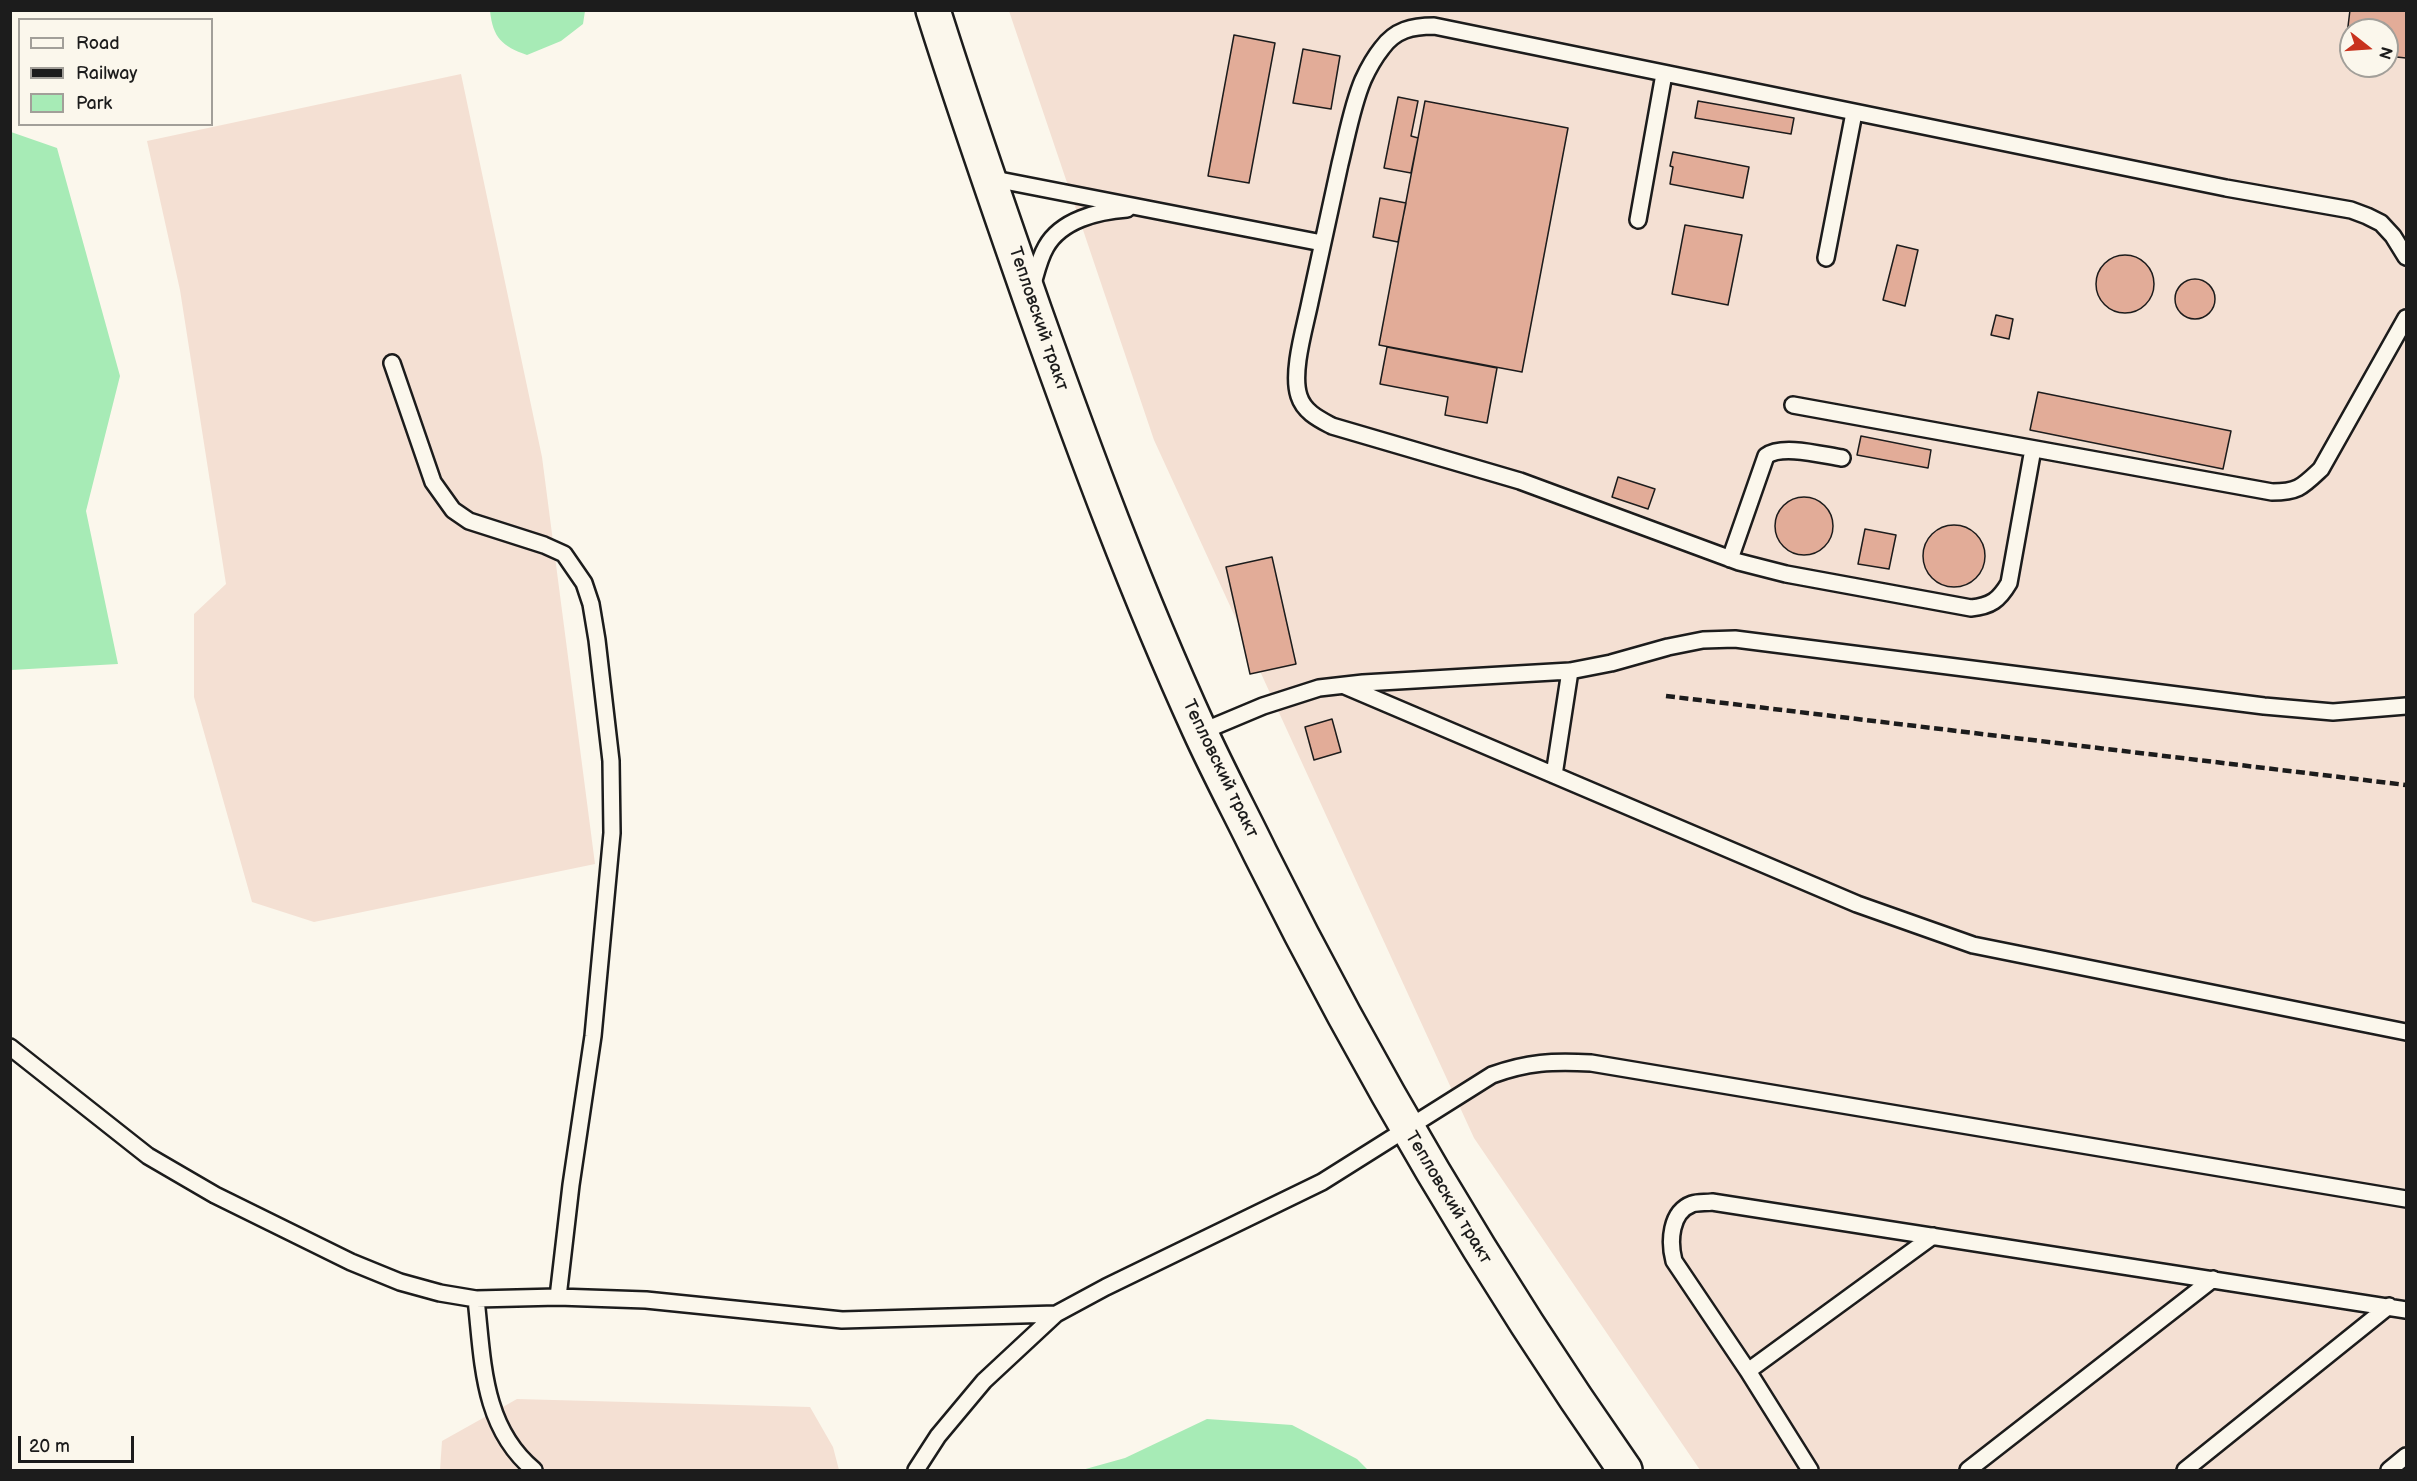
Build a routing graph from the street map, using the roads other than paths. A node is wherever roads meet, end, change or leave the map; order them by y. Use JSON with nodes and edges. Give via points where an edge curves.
{"nodes":[{"id":1,"x":933,"y":10,"type":"edge"},
{"id":2,"x":1664,"y":74,"type":"junction"},
{"id":3,"x":1854,"y":113,"type":"junction"},
{"id":4,"x":989,"y":178,"type":"junction"},
{"id":5,"x":1145,"y":208,"type":"junction"},
{"id":6,"x":1638,"y":220,"type":"dead end"},
{"id":7,"x":1322,"y":243,"type":"junction"},
{"id":8,"x":2406,"y":257,"type":"edge"},
{"id":9,"x":1826,"y":258,"type":"dead end"},
{"id":10,"x":1029,"y":296,"type":"junction"},
{"id":11,"x":2406,"y":318,"type":"edge"},
{"id":12,"x":392,"y":363,"type":"dead end"},
{"id":13,"x":1793,"y":405,"type":"dead end"},
{"id":14,"x":2033,"y":449,"type":"junction"},
{"id":15,"x":1842,"y":458,"type":"dead end"},
{"id":16,"x":1730,"y":559,"type":"junction"},
{"id":17,"x":1570,"y":671,"type":"junction"},
{"id":18,"x":1341,"y":684,"type":"junction"},
{"id":19,"x":2406,"y":706,"type":"edge"},
{"id":20,"x":1201,"y":732,"type":"junction"},
{"id":21,"x":1554,"y":775,"type":"junction"},
{"id":22,"x":2406,"y":1032,"type":"edge"},
{"id":23,"x":10,"y":1047,"type":"edge"},
{"id":24,"x":1407,"y":1129,"type":"junction"},
{"id":25,"x":2406,"y":1199,"type":"edge"},
{"id":26,"x":1933,"y":1236,"type":"junction"},
{"id":27,"x":2212,"y":1279,"type":"junction"},
{"id":28,"x":558,"y":1297,"type":"junction"},
{"id":29,"x":476,"y":1299,"type":"junction"},
{"id":30,"x":2389,"y":1306,"type":"junction"},
{"id":31,"x":2406,"y":1310,"type":"edge"},
{"id":32,"x":1056,"y":1314,"type":"junction"},
{"id":33,"x":1748,"y":1371,"type":"junction"},
{"id":34,"x":2406,"y":1456,"type":"edge"},
{"id":35,"x":534,"y":1470,"type":"edge"},
{"id":36,"x":916,"y":1470,"type":"edge"},
{"id":37,"x":1625,"y":1470,"type":"edge"},
{"id":38,"x":1810,"y":1470,"type":"edge"},
{"id":39,"x":1968,"y":1470,"type":"edge"},
{"id":40,"x":2185,"y":1470,"type":"edge"},
{"id":41,"x":2389,"y":1470,"type":"edge"}],
"edges":[{"from":1,"to":4,"type":"main road","name":"Тепловский тракт"},
{"from":2,"to":3,"type":"lane"},
{"from":2,"to":6,"type":"lane"},
{"from":2,"to":7,"type":"lane","via":[[1434,26],[1405,30],[1383,46],[1363,80]]},
{"from":3,"to":8,"type":"lane","via":[[2351,210],[2381,223]]},
{"from":3,"to":9,"type":"lane"},
{"from":4,"to":5,"type":"lane"},
{"from":4,"to":10,"type":"main road","name":"Тепловский тракт"},
{"from":5,"to":7,"type":"lane"},
{"from":5,"to":10,"type":"lane","via":[[1092,215],[1060,231],[1044,249]]},
{"from":7,"to":16,"type":"lane","via":[[1297,383],[1303,403],[1317,418],[1332,426],[1520,481]]},
{"from":10,"to":20,"type":"main road","name":"Тепловский тракт","via":[[1116,531]]},
{"from":11,"to":14,"type":"lane","via":[[2321,469],[2291,492],[2272,492]]},
{"from":12,"to":28,"type":"lane","via":[[433,482],[453,510],[469,521],[564,554],[584,583],[592,613],[611,761],[612,833],[593,1036]]},
{"from":13,"to":14,"type":"lane"},
{"from":14,"to":16,"type":"lane","via":[[2009,583],[2000,598],[1987,607],[1971,608],[1786,574]]},
{"from":15,"to":16,"type":"lane","via":[[1784,450],[1766,456]]},
{"from":17,"to":18,"type":"lane"},
{"from":17,"to":19,"type":"lane","via":[[1703,640],[1735,639],[2264,706],[2333,712]]},
{"from":17,"to":21,"type":"lane"},
{"from":18,"to":20,"type":"lane","via":[[1272,703]]},
{"from":18,"to":21,"type":"lane"},
{"from":20,"to":24,"type":"main road","name":"Тепловский тракт","via":[[1306,945]]},
{"from":21,"to":22,"type":"lane","via":[[1857,904],[1973,945]]},
{"from":23,"to":29,"type":"lane","via":[[148,1156],[215,1195],[400,1282]]},
{"from":24,"to":25,"type":"lane","via":[[1492,1075],[1520,1065],[1591,1063]]},
{"from":24,"to":32,"type":"lane","via":[[1322,1182]]},
{"from":24,"to":37,"type":"main road","name":"Тепловский тракт","via":[[1490,1266]]},
{"from":26,"to":27,"type":"lane"},
{"from":26,"to":33,"type":"lane"},
{"from":26,"to":33,"type":"lane","via":[[1712,1202],[1690,1205],[1672,1230],[1674,1261]]},
{"from":27,"to":30,"type":"lane"},
{"from":27,"to":39,"type":"lane"},
{"from":28,"to":29,"type":"lane"},
{"from":28,"to":32,"type":"lane","via":[[646,1300],[842,1320]]},
{"from":29,"to":35,"type":"lane","via":[[489,1400],[501,1431]]},
{"from":30,"to":31,"type":"lane"},
{"from":30,"to":40,"type":"lane"},
{"from":32,"to":36,"type":"lane","via":[[984,1381],[938,1436]]},
{"from":33,"to":38,"type":"lane"},
{"from":34,"to":41,"type":"lane"}]}
